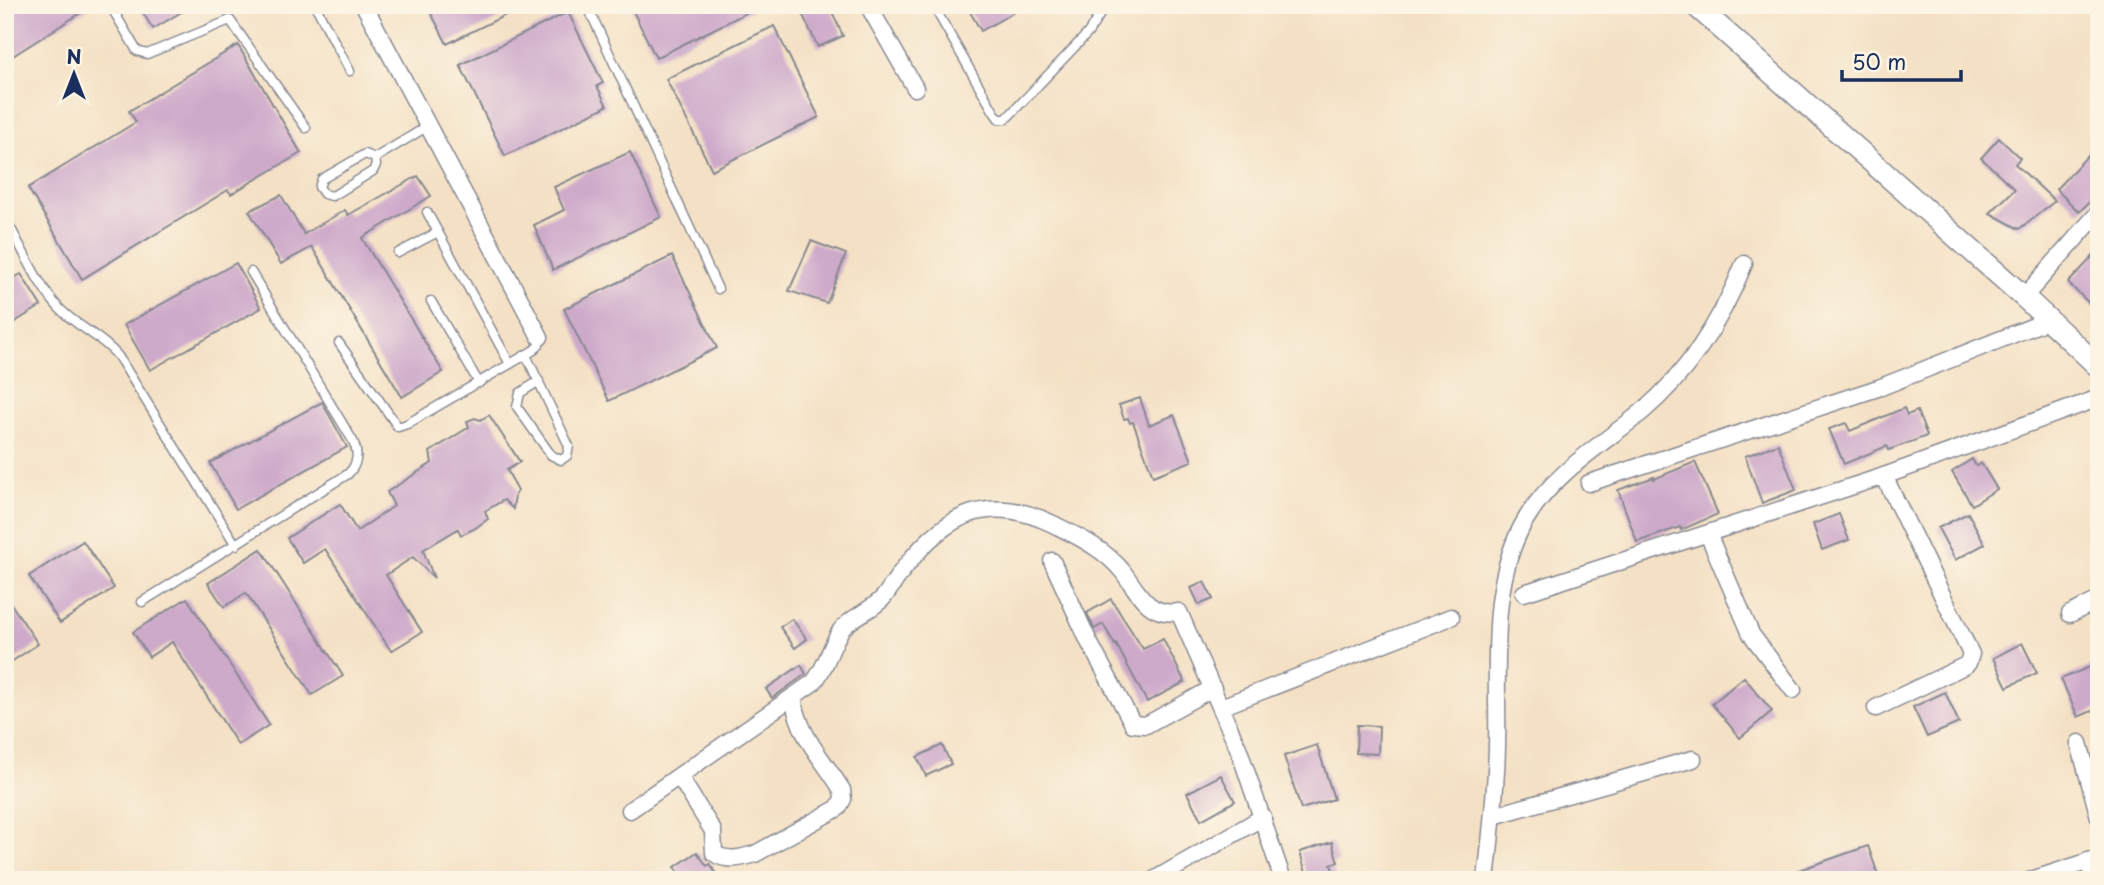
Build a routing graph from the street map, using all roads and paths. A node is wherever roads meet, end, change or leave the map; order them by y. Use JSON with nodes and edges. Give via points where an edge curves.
{"nodes":[{"id":1,"x":110,"y":5,"type":"edge"},
{"id":2,"x":314,"y":5,"type":"edge"},
{"id":3,"x":365,"y":5,"type":"edge"},
{"id":4,"x":587,"y":5,"type":"edge"},
{"id":5,"x":868,"y":5,"type":"edge"},
{"id":6,"x":933,"y":5,"type":"edge"},
{"id":7,"x":1106,"y":5,"type":"edge"},
{"id":8,"x":1695,"y":5,"type":"edge"},
{"id":9,"x":350,"y":71,"type":"dead end"},
{"id":10,"x":915,"y":88,"type":"dead end"},
{"id":11,"x":428,"y":126,"type":"junction"},
{"id":12,"x":306,"y":128,"type":"dead end"},
{"id":13,"x":375,"y":158,"type":"junction"},
{"id":14,"x":428,"y":212,"type":"dead end"},
{"id":15,"x":2099,"y":212,"type":"edge"},
{"id":16,"x":5,"y":218,"type":"edge"},
{"id":17,"x":438,"y":232,"type":"junction"},
{"id":18,"x":398,"y":253,"type":"dead end"},
{"id":19,"x":1744,"y":264,"type":"dead end"},
{"id":20,"x":251,"y":272,"type":"dead end"},
{"id":21,"x":718,"y":289,"type":"dead end"},
{"id":22,"x":2024,"y":297,"type":"junction"},
{"id":23,"x":431,"y":301,"type":"dead end"},
{"id":24,"x":2049,"y":320,"type":"junction"},
{"id":25,"x":540,"y":337,"type":"joint"},
{"id":26,"x":339,"y":343,"type":"dead end"},
{"id":27,"x":526,"y":355,"type":"junction"},
{"id":28,"x":510,"y":364,"type":"junction"},
{"id":29,"x":2099,"y":367,"type":"edge"},
{"id":30,"x":539,"y":381,"type":"junction"},
{"id":31,"x":479,"y":383,"type":"junction"},
{"id":32,"x":2099,"y":398,"type":"edge"},
{"id":33,"x":1884,"y":476,"type":"junction"},
{"id":34,"x":1589,"y":483,"type":"dead end"},
{"id":35,"x":1709,"y":534,"type":"junction"},
{"id":36,"x":236,"y":545,"type":"junction"},
{"id":37,"x":1052,"y":561,"type":"dead end"},
{"id":38,"x":1524,"y":593,"type":"dead end"},
{"id":39,"x":2099,"y":600,"type":"edge"},
{"id":40,"x":142,"y":602,"type":"dead end"},
{"id":41,"x":2070,"y":614,"type":"dead end"},
{"id":42,"x":1451,"y":617,"type":"dead end"},
{"id":43,"x":1213,"y":688,"type":"junction"},
{"id":44,"x":1793,"y":690,"type":"dead end"},
{"id":45,"x":793,"y":698,"type":"junction"},
{"id":46,"x":1221,"y":707,"type":"junction"},
{"id":47,"x":1876,"y":708,"type":"dead end"},
{"id":48,"x":2079,"y":743,"type":"dead end"},
{"id":49,"x":1693,"y":759,"type":"dead end"},
{"id":50,"x":678,"y":776,"type":"junction"},
{"id":51,"x":630,"y":810,"type":"dead end"},
{"id":52,"x":1263,"y":817,"type":"junction"},
{"id":53,"x":1493,"y":817,"type":"junction"},
{"id":54,"x":2099,"y":817,"type":"edge"},
{"id":55,"x":2093,"y":860,"type":"edge"},
{"id":56,"x":1154,"y":880,"type":"edge"},
{"id":57,"x":1283,"y":880,"type":"edge"},
{"id":58,"x":1486,"y":880,"type":"edge"},
{"id":59,"x":2031,"y":880,"type":"edge"},
{"id":60,"x":2094,"y":880,"type":"edge"}],
"edges":[{"from":1,"to":12,"type":"lane","via":[[136,51],[147,54],[230,20]]},
{"from":2,"to":9,"type":"lane"},
{"from":3,"to":11,"type":"street"},
{"from":4,"to":21,"type":"lane"},
{"from":5,"to":10,"type":"street"},
{"from":6,"to":7,"type":"lane","via":[[994,112],[1006,119],[1088,33]]},
{"from":8,"to":22,"type":"street"},
{"from":11,"to":13,"type":"lane"},
{"from":11,"to":25,"type":"street"},
{"from":13,"to":13,"type":"lane","via":[[365,154],[325,176],[321,191],[328,196],[337,194],[373,171]]},
{"from":14,"to":17,"type":"lane"},
{"from":15,"to":22,"type":"street"},
{"from":16,"to":36,"type":"lane","via":[[50,297],[118,356]]},
{"from":17,"to":18,"type":"lane"},
{"from":17,"to":28,"type":"lane"},
{"from":19,"to":53,"type":"street","via":[[1719,321],[1693,358],[1652,402],[1551,487],[1513,545],[1499,607]]},
{"from":20,"to":36,"type":"lane","via":[[358,456],[348,474]]},
{"from":22,"to":24,"type":"street"},
{"from":23,"to":31,"type":"lane"},
{"from":24,"to":29,"type":"street"},
{"from":24,"to":34,"type":"street","via":[[1881,387]]},
{"from":25,"to":27,"type":"lane","via":[[537,348]]},
{"from":26,"to":31,"type":"lane","via":[[398,427]]},
{"from":27,"to":28,"type":"lane"},
{"from":27,"to":30,"type":"lane"},
{"from":28,"to":31,"type":"lane"},
{"from":30,"to":30,"type":"lane","via":[[520,393],[517,407],[551,455],[561,460],[569,446]]},
{"from":32,"to":33,"type":"street"},
{"from":33,"to":35,"type":"street"},
{"from":33,"to":47,"type":"street","via":[[1971,654],[1964,666]]},
{"from":35,"to":38,"type":"street"},
{"from":35,"to":44,"type":"street","via":[[1751,634]]},
{"from":36,"to":40,"type":"lane"},
{"from":37,"to":43,"type":"street","via":[[1133,724],[1146,725]]},
{"from":39,"to":41,"type":"street"},
{"from":42,"to":46,"type":"street"},
{"from":43,"to":45,"type":"street","via":[[1179,612],[1158,611],[1145,604],[1114,562],[1085,540],[1034,515],[998,508],[958,518],[934,536],[877,605],[845,626],[821,673]]},
{"from":43,"to":46,"type":"street"},
{"from":45,"to":50,"type":"street"},
{"from":45,"to":50,"type":"street","via":[[810,743],[842,790],[838,808],[755,854],[726,858],[714,853],[713,831]]},
{"from":46,"to":52,"type":"street"},
{"from":48,"to":54,"type":"street"},
{"from":49,"to":53,"type":"street"},
{"from":50,"to":51,"type":"street"},
{"from":52,"to":56,"type":"street"},
{"from":52,"to":57,"type":"street"},
{"from":53,"to":58,"type":"street"},
{"from":55,"to":59,"type":"street"},
{"from":55,"to":60,"type":"street"}]}
